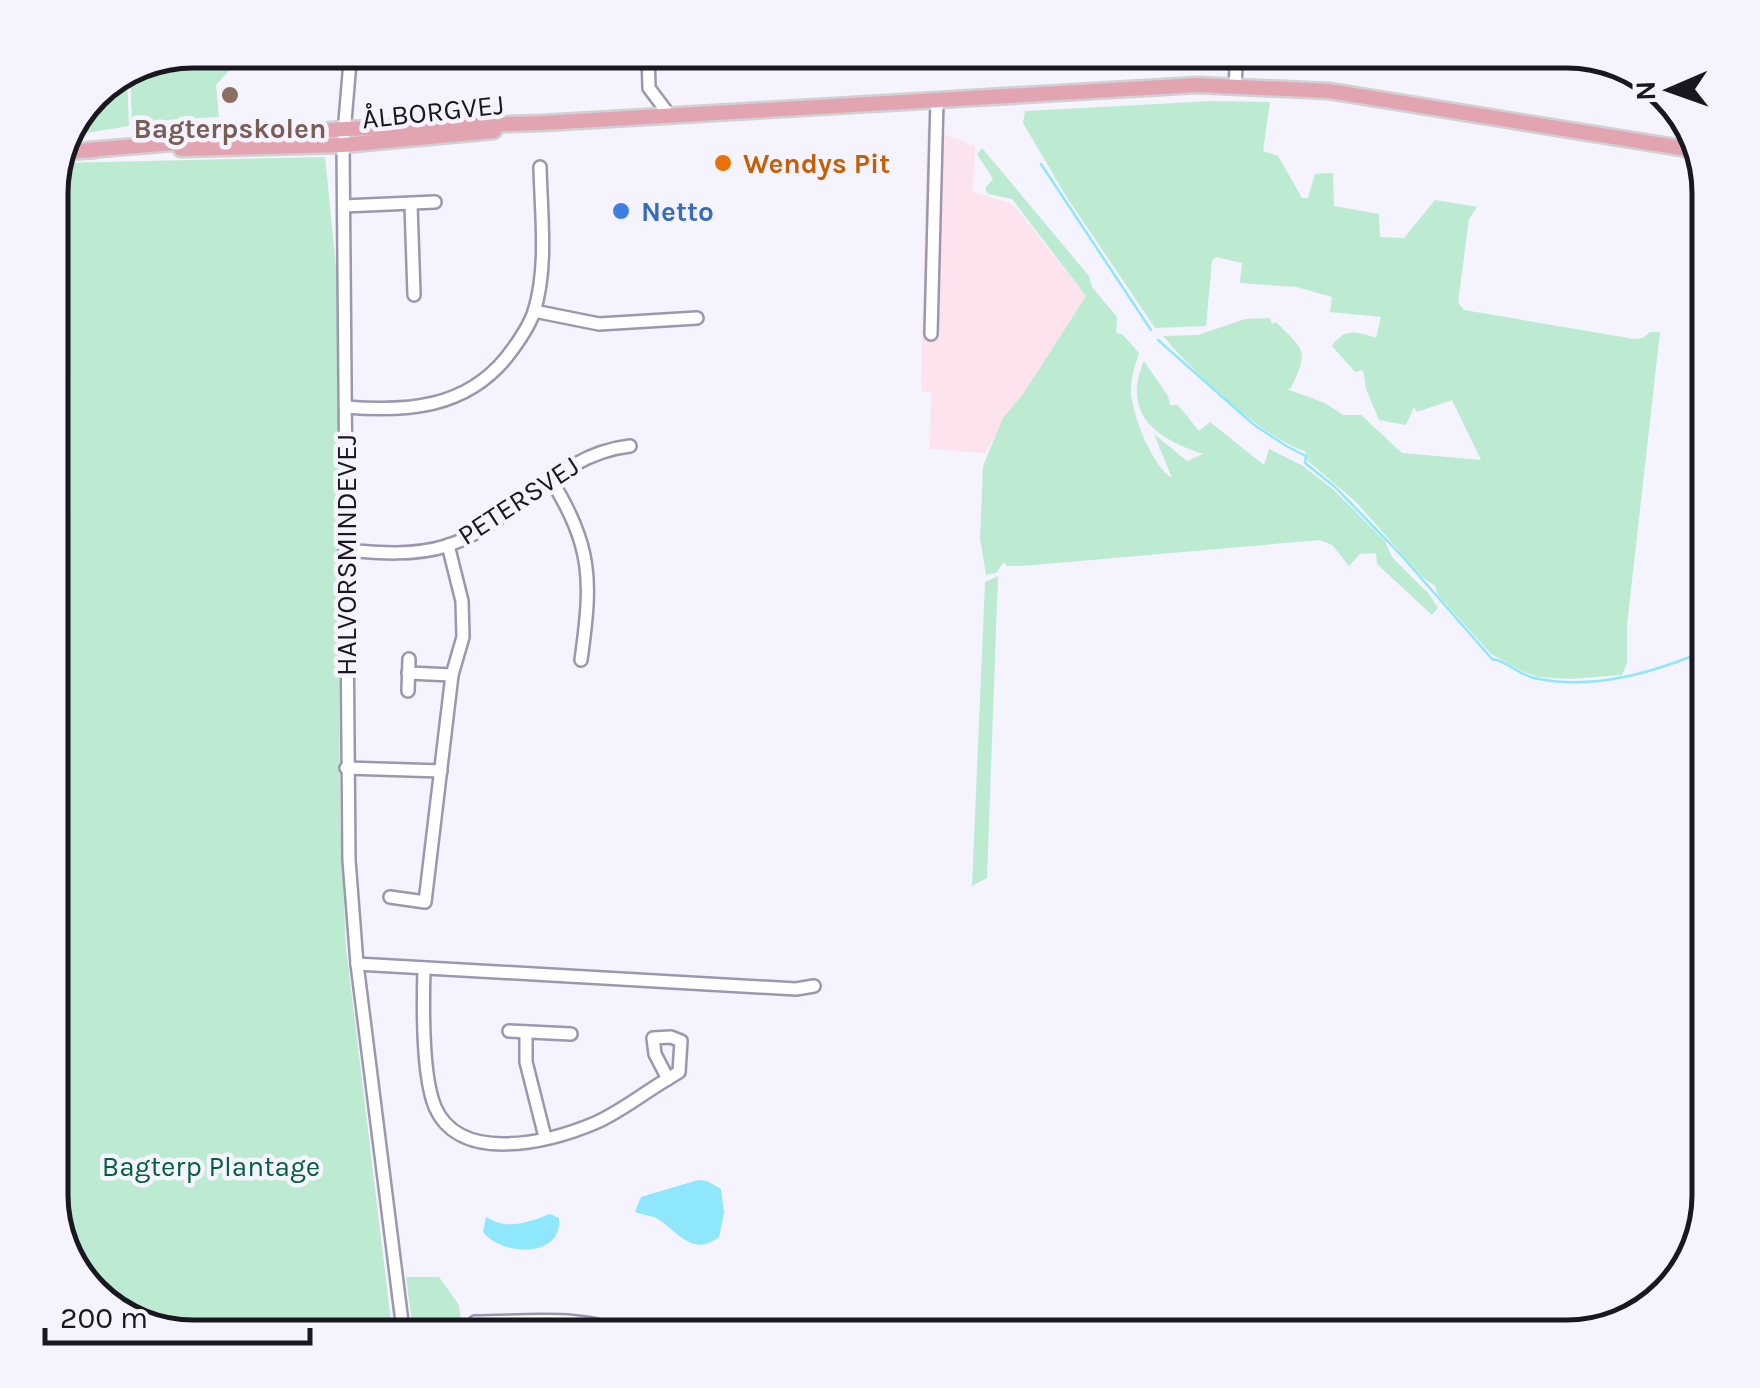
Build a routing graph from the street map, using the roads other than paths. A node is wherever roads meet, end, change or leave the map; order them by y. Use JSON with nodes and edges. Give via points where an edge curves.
{"nodes":[{"id":1,"x":349,"y":68,"type":"edge"},
{"id":2,"x":648,"y":68,"type":"edge"},
{"id":3,"x":1235,"y":68,"type":"edge"},
{"id":4,"x":1235,"y":85,"type":"junction"},
{"id":5,"x":936,"y":100,"type":"junction"},
{"id":6,"x":670,"y":116,"type":"junction"},
{"id":7,"x":542,"y":123,"type":"junction"},
{"id":8,"x":344,"y":129,"type":"junction"},
{"id":9,"x":343,"y":146,"type":"junction"},
{"id":10,"x":1684,"y":148,"type":"edge"},
{"id":11,"x":88,"y":150,"type":"junction"},
{"id":12,"x":75,"y":151,"type":"edge"},
{"id":13,"x":540,"y":167,"type":"dead end"},
{"id":14,"x":435,"y":202,"type":"dead end"},
{"id":15,"x":411,"y":204,"type":"junction"},
{"id":16,"x":344,"y":206,"type":"junction"},
{"id":17,"x":414,"y":294,"type":"dead end"},
{"id":18,"x":534,"y":311,"type":"junction"},
{"id":19,"x":698,"y":318,"type":"dead end"},
{"id":20,"x":931,"y":334,"type":"dead end"},
{"id":21,"x":346,"y":407,"type":"junction"},
{"id":22,"x":630,"y":446,"type":"dead end"},
{"id":23,"x":550,"y":478,"type":"junction"},
{"id":24,"x":448,"y":545,"type":"junction"},
{"id":25,"x":346,"y":550,"type":"junction"},
{"id":26,"x":409,"y":659,"type":"dead end"},
{"id":27,"x":581,"y":660,"type":"dead end"},
{"id":28,"x":408,"y":674,"type":"junction"},
{"id":29,"x":452,"y":676,"type":"junction"},
{"id":30,"x":408,"y":691,"type":"dead end"},
{"id":31,"x":346,"y":768,"type":"junction"},
{"id":32,"x":442,"y":770,"type":"junction"},
{"id":33,"x":390,"y":898,"type":"dead end"},
{"id":34,"x":358,"y":964,"type":"junction"},
{"id":35,"x":424,"y":968,"type":"junction"},
{"id":36,"x":814,"y":986,"type":"dead end"},
{"id":37,"x":509,"y":1031,"type":"dead end"},
{"id":38,"x":526,"y":1032,"type":"junction"},
{"id":39,"x":571,"y":1034,"type":"dead end"},
{"id":40,"x":668,"y":1079,"type":"dead end"},
{"id":41,"x":545,"y":1137,"type":"junction"},
{"id":42,"x":402,"y":1320,"type":"edge"}],
"edges":[{"from":1,"to":8,"type":"street","name":"HALVORSMINDEVEJ"},
{"from":2,"to":6,"type":"street","via":[[649,88]]},
{"from":3,"to":4,"type":"street"},
{"from":4,"to":5,"type":"main road","name":"ÅLBORGVEJ"},
{"from":4,"to":10,"type":"main road","name":"ÅLBORGVEJ","via":[[1330,90]]},
{"from":5,"to":6,"type":"main road","name":"ÅLBORGVEJ"},
{"from":5,"to":20,"type":"street"},
{"from":6,"to":7,"type":"main road","name":"ÅLBORGVEJ"},
{"from":7,"to":8,"type":"main road","name":"ÅLBORGVEJ"},
{"from":7,"to":9,"type":"main road","name":"ÅLBORGVEJ"},
{"from":8,"to":9,"type":"street","name":"HALVORSMINDEVEJ"},
{"from":8,"to":11,"type":"main road","name":"ÅLBORGVEJ"},
{"from":9,"to":11,"type":"main road","name":"ÅLBORGVEJ"},
{"from":9,"to":16,"type":"street","name":"HALVORSMINDEVEJ"},
{"from":11,"to":12,"type":"main road","name":"ÅLBORGVEJ"},
{"from":13,"to":18,"type":"street","via":[[542,248]]},
{"from":14,"to":15,"type":"street"},
{"from":15,"to":16,"type":"street"},
{"from":15,"to":17,"type":"street"},
{"from":16,"to":21,"type":"street","name":"HALVORSMINDEVEJ"},
{"from":18,"to":19,"type":"street","via":[[599,324]]},
{"from":18,"to":21,"type":"street","via":[[494,373],[444,402],[400,410]]},
{"from":21,"to":25,"type":"street","name":"HALVORSMINDEVEJ"},
{"from":22,"to":23,"type":"street","name":"PETERSVEJ","via":[[595,452]]},
{"from":23,"to":24,"type":"street","name":"PETERSVEJ"},
{"from":23,"to":27,"type":"street","via":[[571,512],[586,557],[589,604]]},
{"from":24,"to":25,"type":"street","name":"PETERSVEJ"},
{"from":24,"to":29,"type":"street","via":[[463,617]]},
{"from":25,"to":31,"type":"street","name":"HALVORSMINDEVEJ"},
{"from":26,"to":28,"type":"street"},
{"from":28,"to":29,"type":"street"},
{"from":28,"to":30,"type":"street"},
{"from":29,"to":32,"type":"street"},
{"from":31,"to":32,"type":"street"},
{"from":31,"to":34,"type":"street","name":"HALVORSMINDEVEJ"},
{"from":32,"to":33,"type":"street","via":[[426,902]]},
{"from":34,"to":35,"type":"street"},
{"from":34,"to":42,"type":"street","name":"HALVORSMINDEVEJ"},
{"from":35,"to":36,"type":"street"},
{"from":35,"to":41,"type":"street","via":[[430,1091],[444,1122],[485,1144]]},
{"from":37,"to":38,"type":"street"},
{"from":38,"to":39,"type":"street"},
{"from":38,"to":41,"type":"street","via":[[526,1062]]},
{"from":40,"to":41,"type":"street","via":[[595,1123]]}]}
